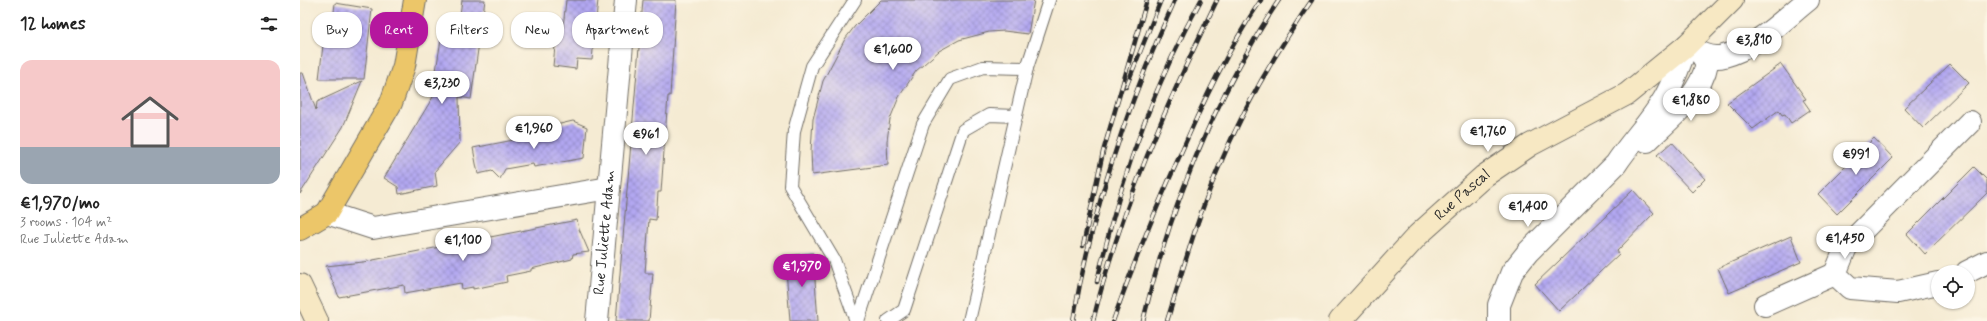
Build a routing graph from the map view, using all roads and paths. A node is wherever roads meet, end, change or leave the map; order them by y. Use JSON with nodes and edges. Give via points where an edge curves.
{"nodes":[{"id":1,"x":415,"y":0,"type":"edge"},
{"id":2,"x":626,"y":0,"type":"edge"},
{"id":3,"x":855,"y":0,"type":"edge"},
{"id":4,"x":1049,"y":0,"type":"edge"},
{"id":5,"x":1732,"y":0,"type":"edge"},
{"id":6,"x":1808,"y":0,"type":"edge"},
{"id":7,"x":1694,"y":49,"type":"junction"},
{"id":8,"x":1026,"y":68,"type":"junction"},
{"id":9,"x":1016,"y":116,"type":"junction"},
{"id":10,"x":1970,"y":122,"type":"dead end"},
{"id":11,"x":609,"y":188,"type":"junction"},
{"id":12,"x":327,"y":213,"type":"junction"},
{"id":13,"x":300,"y":229,"type":"edge"},
{"id":14,"x":1987,"y":262,"type":"edge"},
{"id":15,"x":1975,"y":268,"type":"edge"},
{"id":16,"x":1835,"y":274,"type":"junction"},
{"id":17,"x":300,"y":285,"type":"edge"},
{"id":18,"x":1931,"y":285,"type":"edge"},
{"id":19,"x":1765,"y":304,"type":"dead end"},
{"id":20,"x":318,"y":321,"type":"edge"},
{"id":21,"x":597,"y":321,"type":"edge"},
{"id":22,"x":857,"y":321,"type":"edge"},
{"id":23,"x":888,"y":321,"type":"edge"},
{"id":24,"x":969,"y":321,"type":"edge"},
{"id":25,"x":1340,"y":321,"type":"edge"},
{"id":26,"x":1499,"y":321,"type":"edge"}],
"edges":[{"from":1,"to":12,"type":"main road","via":[[404,66],[391,103]]},
{"from":2,"to":11,"type":"street","name":"Rue Juliette Adam"},
{"from":3,"to":22,"type":"lane","via":[[812,66],[794,131],[790,186],[834,260]]},
{"from":4,"to":8,"type":"lane"},
{"from":5,"to":7,"type":"main road","name":"Rue Pascal"},
{"from":6,"to":7,"type":"street","via":[[1752,44],[1724,56]]},
{"from":7,"to":25,"type":"main road","name":"Rue Pascal","via":[[1627,94],[1530,145],[1484,176],[1418,235]]},
{"from":7,"to":26,"type":"street","via":[[1646,126],[1616,164],[1528,252],[1512,272],[1499,305]]},
{"from":8,"to":9,"type":"lane"},
{"from":8,"to":22,"type":"lane","via":[[983,67],[950,79],[923,124]]},
{"from":9,"to":23,"type":"lane","via":[[989,115],[963,130],[904,310]]},
{"from":9,"to":24,"type":"lane"},
{"from":10,"to":16,"type":"street","via":[[1846,247]]},
{"from":11,"to":12,"type":"street","via":[[373,228]]},
{"from":11,"to":21,"type":"street","name":"Rue Juliette Adam"},
{"from":12,"to":13,"type":"main road"},
{"from":14,"to":15,"type":"street"},
{"from":16,"to":18,"type":"street","via":[[1850,288],[1898,292]]},
{"from":16,"to":19,"type":"street"},
{"from":17,"to":20,"type":"main road"}]}
